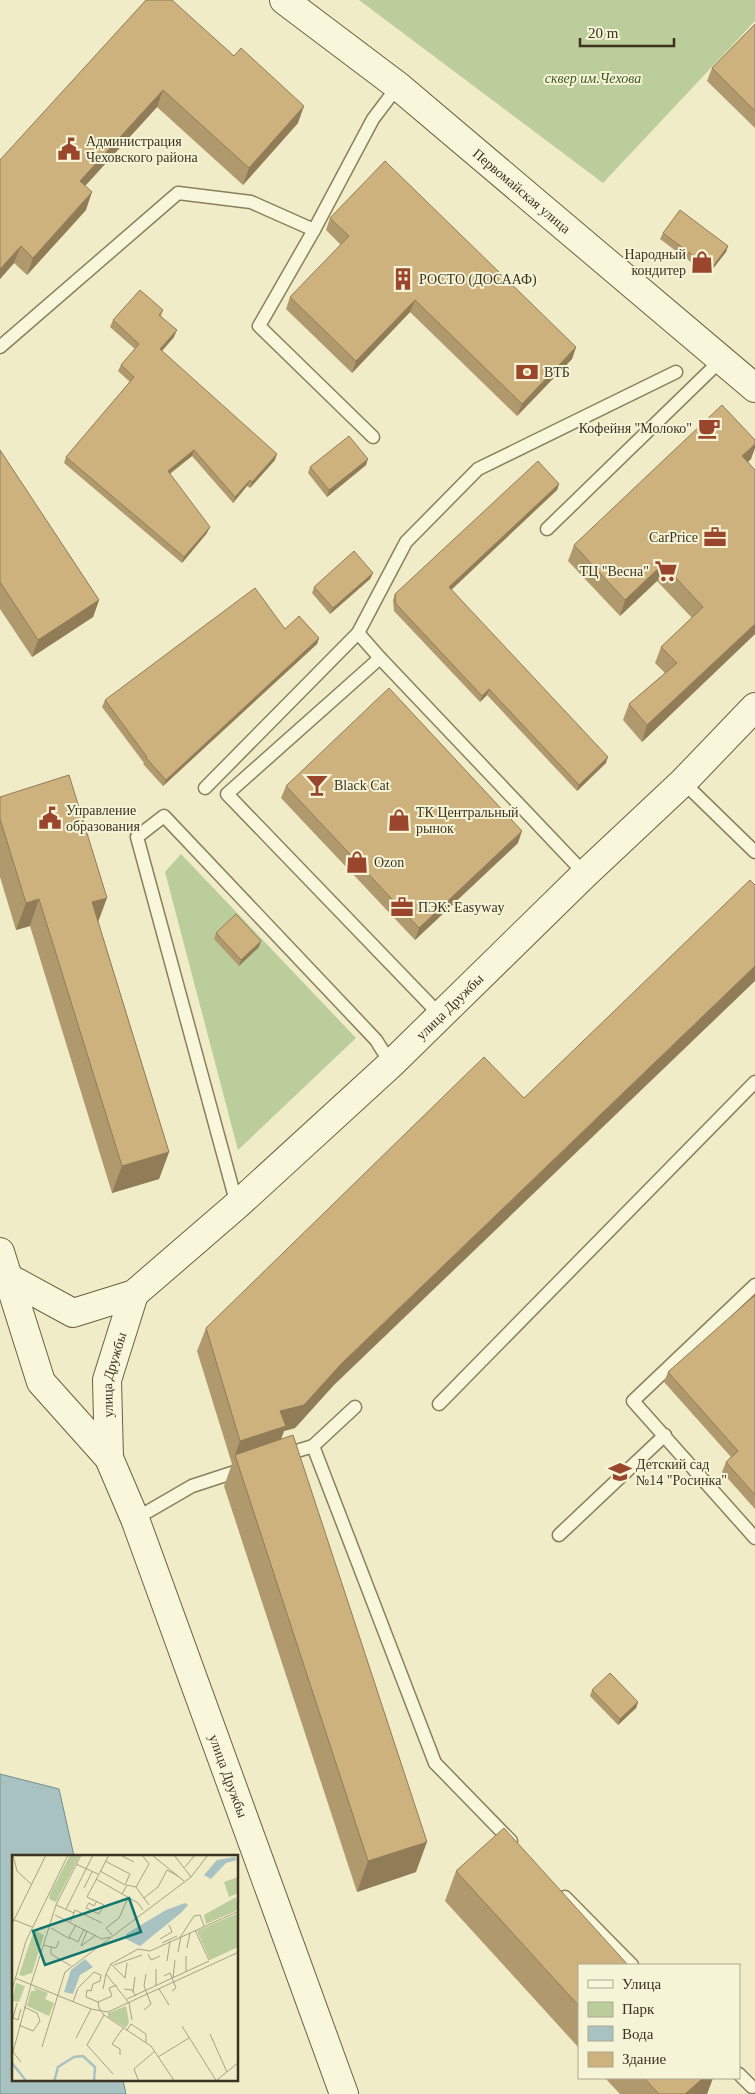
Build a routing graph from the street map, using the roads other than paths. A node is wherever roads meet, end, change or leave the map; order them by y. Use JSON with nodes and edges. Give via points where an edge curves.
{"nodes":[{"id":1,"x":284,"y":0,"type":"edge"},
{"id":2,"x":398,"y":86,"type":"junction"},
{"id":3,"x":314,"y":230,"type":"junction"},
{"id":4,"x":0,"y":347,"type":"edge"},
{"id":5,"x":721,"y":360,"type":"junction"},
{"id":6,"x":676,"y":372,"type":"dead end"},
{"id":7,"x":755,"y":388,"type":"edge"},
{"id":8,"x":373,"y":437,"type":"dead end"},
{"id":9,"x":547,"y":529,"type":"dead end"},
{"id":10,"x":358,"y":633,"type":"junction"},
{"id":11,"x":380,"y":658,"type":"junction"},
{"id":12,"x":755,"y":707,"type":"edge"},
{"id":13,"x":683,"y":782,"type":"junction"},
{"id":14,"x":205,"y":788,"type":"dead end"},
{"id":15,"x":755,"y":852,"type":"edge"},
{"id":16,"x":585,"y":874,"type":"junction"},
{"id":17,"x":441,"y":1016,"type":"junction"},
{"id":18,"x":391,"y":1064,"type":"junction"},
{"id":19,"x":755,"y":1082,"type":"edge"},
{"id":20,"x":237,"y":1205,"type":"junction"},
{"id":21,"x":4,"y":1265,"type":"edge"},
{"id":22,"x":755,"y":1285,"type":"edge"},
{"id":23,"x":134,"y":1294,"type":"junction"},
{"id":24,"x":439,"y":1404,"type":"dead end"},
{"id":25,"x":355,"y":1407,"type":"dead end"},
{"id":26,"x":665,"y":1435,"type":"junction"},
{"id":27,"x":313,"y":1446,"type":"junction"},
{"id":28,"x":109,"y":1458,"type":"junction"},
{"id":29,"x":276,"y":1458,"type":"edge"},
{"id":30,"x":257,"y":1464,"type":"edge"},
{"id":31,"x":135,"y":1519,"type":"junction"},
{"id":32,"x":559,"y":1535,"type":"dead end"},
{"id":33,"x":755,"y":1538,"type":"edge"},
{"id":34,"x":516,"y":1846,"type":"edge"},
{"id":35,"x":558,"y":1889,"type":"edge"},
{"id":36,"x":631,"y":1964,"type":"edge"},
{"id":37,"x":740,"y":2075,"type":"edge"},
{"id":38,"x":750,"y":2088,"type":"edge"},
{"id":39,"x":344,"y":2094,"type":"edge"}],
"edges":[{"from":1,"to":2,"type":"street","name":"Первомайская улица"},
{"from":2,"to":3,"type":"lane","via":[[373,119]]},
{"from":2,"to":5,"type":"street","name":"Первомайская улица"},
{"from":3,"to":4,"type":"lane","via":[[251,202],[178,193]]},
{"from":3,"to":8,"type":"lane","via":[[259,326]]},
{"from":5,"to":7,"type":"street","name":"Первомайская улица"},
{"from":5,"to":9,"type":"lane"},
{"from":6,"to":10,"type":"lane","via":[[478,469],[406,542]]},
{"from":10,"to":11,"type":"lane"},
{"from":10,"to":14,"type":"lane"},
{"from":11,"to":16,"type":"lane"},
{"from":11,"to":17,"type":"lane","via":[[228,794]]},
{"from":12,"to":13,"type":"street","name":"улица Дружбы"},
{"from":13,"to":15,"type":"lane"},
{"from":13,"to":16,"type":"street","name":"улица Дружбы"},
{"from":16,"to":17,"type":"street","name":"улица Дружбы"},
{"from":17,"to":18,"type":"street","name":"улица Дружбы"},
{"from":18,"to":20,"type":"street","name":"улица Дружбы"},
{"from":18,"to":20,"type":"lane","via":[[376,1040],[164,816],[137,836]]},
{"from":19,"to":24,"type":"lane"},
{"from":20,"to":23,"type":"street","name":"улица Дружбы"},
{"from":21,"to":23,"type":"street","name":"улица Дружбы","via":[[73,1313]]},
{"from":21,"to":28,"type":"street","name":"улица Дружбы","via":[[41,1382]]},
{"from":22,"to":26,"type":"lane","via":[[633,1401]]},
{"from":23,"to":28,"type":"street","name":"улица Дружбы","via":[[106,1380]]},
{"from":25,"to":27,"type":"lane"},
{"from":26,"to":32,"type":"lane"},
{"from":26,"to":33,"type":"lane"},
{"from":27,"to":29,"type":"lane"},
{"from":27,"to":34,"type":"lane","via":[[435,1763]]},
{"from":28,"to":31,"type":"street","name":"улица Дружбы"},
{"from":30,"to":31,"type":"lane","via":[[192,1486]]},
{"from":31,"to":39,"type":"street","name":"улица Дружбы"},
{"from":35,"to":36,"type":"lane"},
{"from":37,"to":38,"type":"lane"}]}
